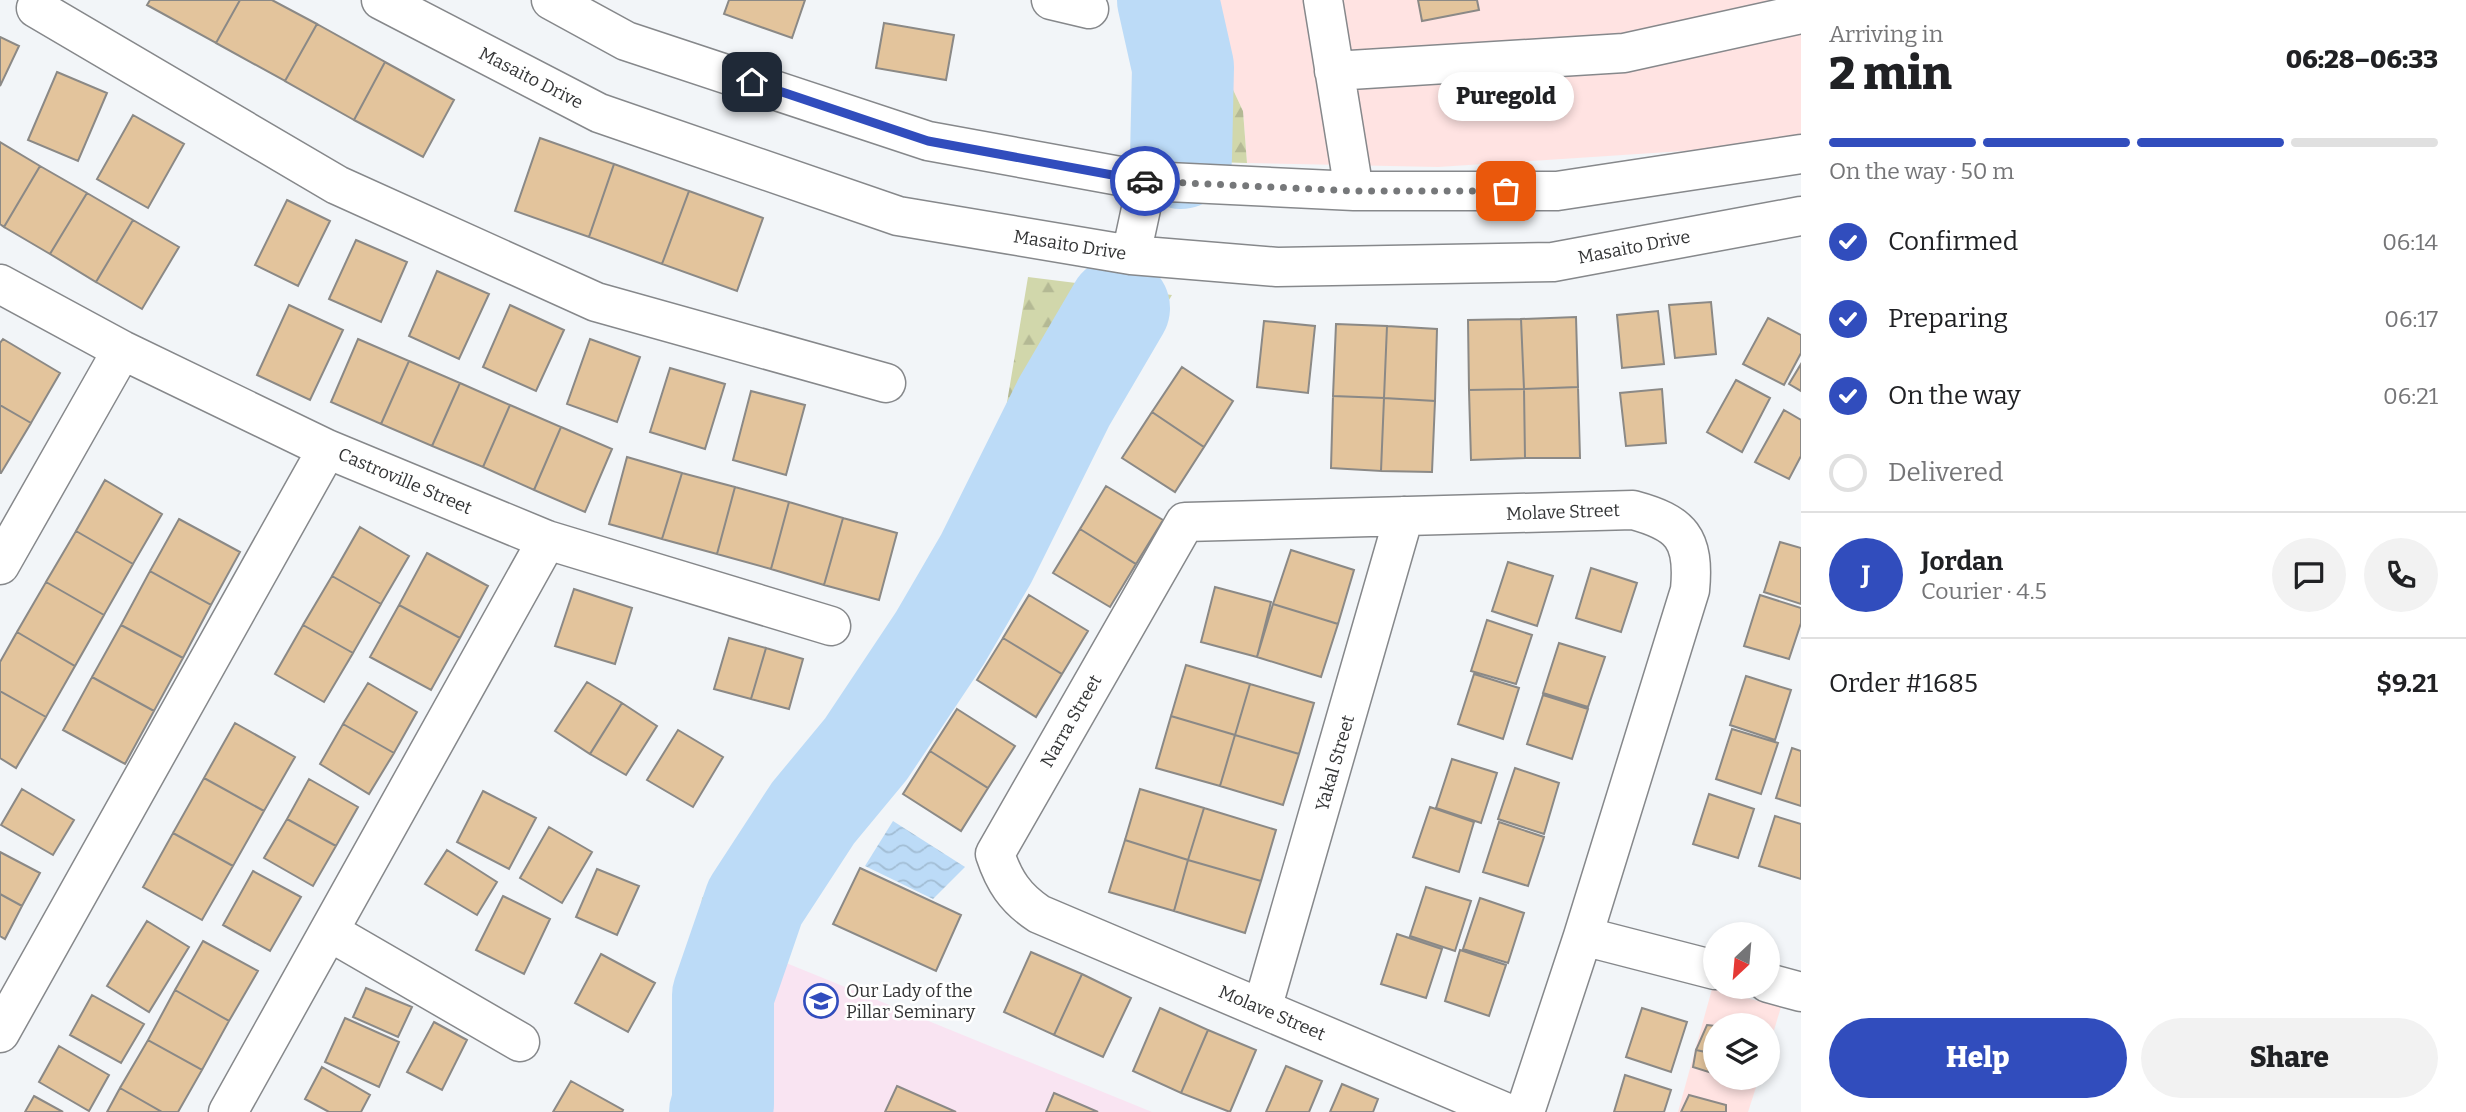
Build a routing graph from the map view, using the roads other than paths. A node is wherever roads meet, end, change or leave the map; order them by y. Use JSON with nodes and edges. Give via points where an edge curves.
{"nodes":[{"id":1,"x":40,"y":0,"type":"edge"},
{"id":2,"x":381,"y":0,"type":"edge"},
{"id":3,"x":551,"y":0,"type":"edge"},
{"id":4,"x":1051,"y":0,"type":"edge"},
{"id":5,"x":1323,"y":0,"type":"edge"},
{"id":6,"x":1089,"y":9,"type":"dead end"},
{"id":7,"x":1801,"y":14,"type":"edge"},
{"id":8,"x":1334,"y":71,"type":"junction"},
{"id":9,"x":1801,"y":154,"type":"edge"},
{"id":10,"x":1147,"y":181,"type":"junction"},
{"id":11,"x":1354,"y":191,"type":"junction"},
{"id":12,"x":1801,"y":216,"type":"edge"},
{"id":13,"x":1132,"y":255,"type":"junction"},
{"id":14,"x":0,"y":284,"type":"edge"},
{"id":15,"x":122,"y":350,"type":"junction"},
{"id":16,"x":886,"y":383,"type":"dead end"},
{"id":17,"x":327,"y":449,"type":"junction"},
{"id":18,"x":1404,"y":516,"type":"junction"},
{"id":19,"x":1185,"y":522,"type":"joint"},
{"id":20,"x":547,"y":540,"type":"junction"},
{"id":21,"x":0,"y":565,"type":"edge"},
{"id":22,"x":831,"y":626,"type":"dead end"},
{"id":23,"x":1039,"y":914,"type":"joint"},
{"id":24,"x":330,"y":932,"type":"junction"},
{"id":25,"x":1583,"y":936,"type":"junction"},
{"id":26,"x":1703,"y":967,"type":"edge"},
{"id":27,"x":1780,"y":986,"type":"edge"},
{"id":28,"x":1801,"y":992,"type":"edge"},
{"id":29,"x":1262,"y":1009,"type":"junction"},
{"id":30,"x":0,"y":1033,"type":"edge"},
{"id":31,"x":520,"y":1042,"type":"dead end"},
{"id":32,"x":228,"y":1112,"type":"edge"},
{"id":33,"x":1505,"y":1112,"type":"edge"},
{"id":34,"x":1525,"y":1112,"type":"edge"}],
"edges":[{"from":1,"to":16,"type":"street","via":[[36,8],[337,186],[596,302]]},
{"from":2,"to":13,"type":"street","name":"Masaito Drive","via":[[599,113],[898,216]]},
{"from":3,"to":10,"type":"street","via":[[626,41],[928,141]]},
{"from":4,"to":6,"type":"street"},
{"from":5,"to":8,"type":"street"},
{"from":7,"to":8,"type":"street","via":[[1625,53]]},
{"from":8,"to":11,"type":"street"},
{"from":9,"to":11,"type":"street","via":[[1557,191]]},
{"from":10,"to":11,"type":"street"},
{"from":10,"to":13,"type":"street"},
{"from":12,"to":13,"type":"street","name":"Masaito Drive","via":[[1553,262],[1277,267]]},
{"from":14,"to":15,"type":"street","name":"Castroville Street"},
{"from":15,"to":17,"type":"street","name":"Castroville Street"},
{"from":15,"to":21,"type":"street"},
{"from":17,"to":20,"type":"street","name":"Castroville Street"},
{"from":17,"to":30,"type":"street"},
{"from":18,"to":19,"type":"street","name":"Molave Street"},
{"from":18,"to":25,"type":"street","name":"Molave Street","via":[[1633,510],[1663,518],[1683,536],[1692,562],[1690,590]]},
{"from":18,"to":29,"type":"street","name":"Yakal Street"},
{"from":19,"to":23,"type":"street","name":"Narra Street","via":[[995,854],[1010,888]]},
{"from":20,"to":22,"type":"street","name":"Castroville Street"},
{"from":20,"to":24,"type":"street"},
{"from":23,"to":29,"type":"street","name":"Molave Street"},
{"from":24,"to":31,"type":"street"},
{"from":24,"to":32,"type":"street"},
{"from":25,"to":26,"type":"street"},
{"from":25,"to":34,"type":"street","name":"Molave Street"},
{"from":27,"to":28,"type":"street"},
{"from":29,"to":33,"type":"street","name":"Molave Street"}]}
